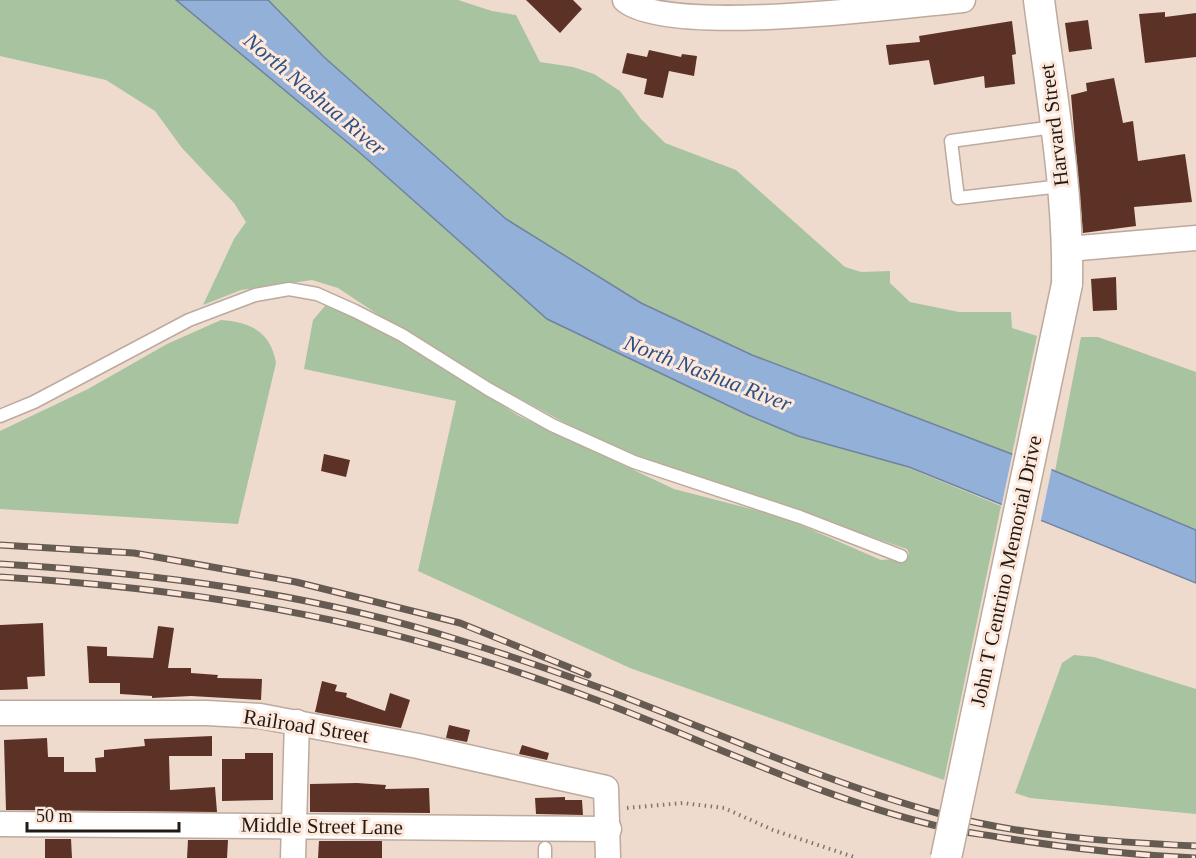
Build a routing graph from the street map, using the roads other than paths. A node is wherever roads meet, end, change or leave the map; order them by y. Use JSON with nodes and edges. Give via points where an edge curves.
{"nodes":[{"id":1,"x":625,"y":0,"type":"edge"},
{"id":2,"x":963,"y":0,"type":"edge"},
{"id":3,"x":1039,"y":0,"type":"edge"},
{"id":4,"x":1054,"y":127,"type":"junction"},
{"id":5,"x":1062,"y":186,"type":"junction"},
{"id":6,"x":1196,"y":238,"type":"edge"},
{"id":7,"x":1068,"y":249,"type":"junction"},
{"id":8,"x":1067,"y":284,"type":"joint"},
{"id":9,"x":0,"y":416,"type":"edge"},
{"id":10,"x":901,"y":555,"type":"dead end"},
{"id":11,"x":0,"y":713,"type":"edge"},
{"id":12,"x":297,"y":722,"type":"junction"},
{"id":13,"x":608,"y":808,"type":"junction"},
{"id":14,"x":0,"y":824,"type":"edge"},
{"id":15,"x":293,"y":826,"type":"junction"},
{"id":16,"x":293,"y":858,"type":"edge"},
{"id":17,"x":608,"y":858,"type":"edge"},
{"id":18,"x":946,"y":858,"type":"edge"}],
"edges":[{"from":1,"to":2,"type":"street","via":[[653,13],[711,18]]},
{"from":3,"to":4,"type":"street","name":"Harvard Street"},
{"from":4,"to":5,"type":"street","name":"Harvard Street"},
{"from":4,"to":5,"type":"lane","via":[[951,141],[958,198]]},
{"from":5,"to":7,"type":"street","name":"Harvard Street"},
{"from":6,"to":7,"type":"street"},
{"from":7,"to":8,"type":"street","name":"Harvard Street"},
{"from":8,"to":18,"type":"street","name":"John T Centrino Memorial Drive","bridge":true},
{"from":9,"to":10,"type":"lane","via":[[189,320],[255,295],[289,289],[318,294],[355,311],[552,425],[624,457]]},
{"from":11,"to":12,"type":"street","name":"Railroad Street","via":[[207,713]]},
{"from":12,"to":13,"type":"street","name":"Railroad Street"},
{"from":12,"to":15,"type":"street"},
{"from":13,"to":15,"type":"street","name":"Middle Street Lane"},
{"from":13,"to":17,"type":"street"},
{"from":14,"to":15,"type":"street","name":"Middle Street Lane"},
{"from":15,"to":16,"type":"street"}]}
